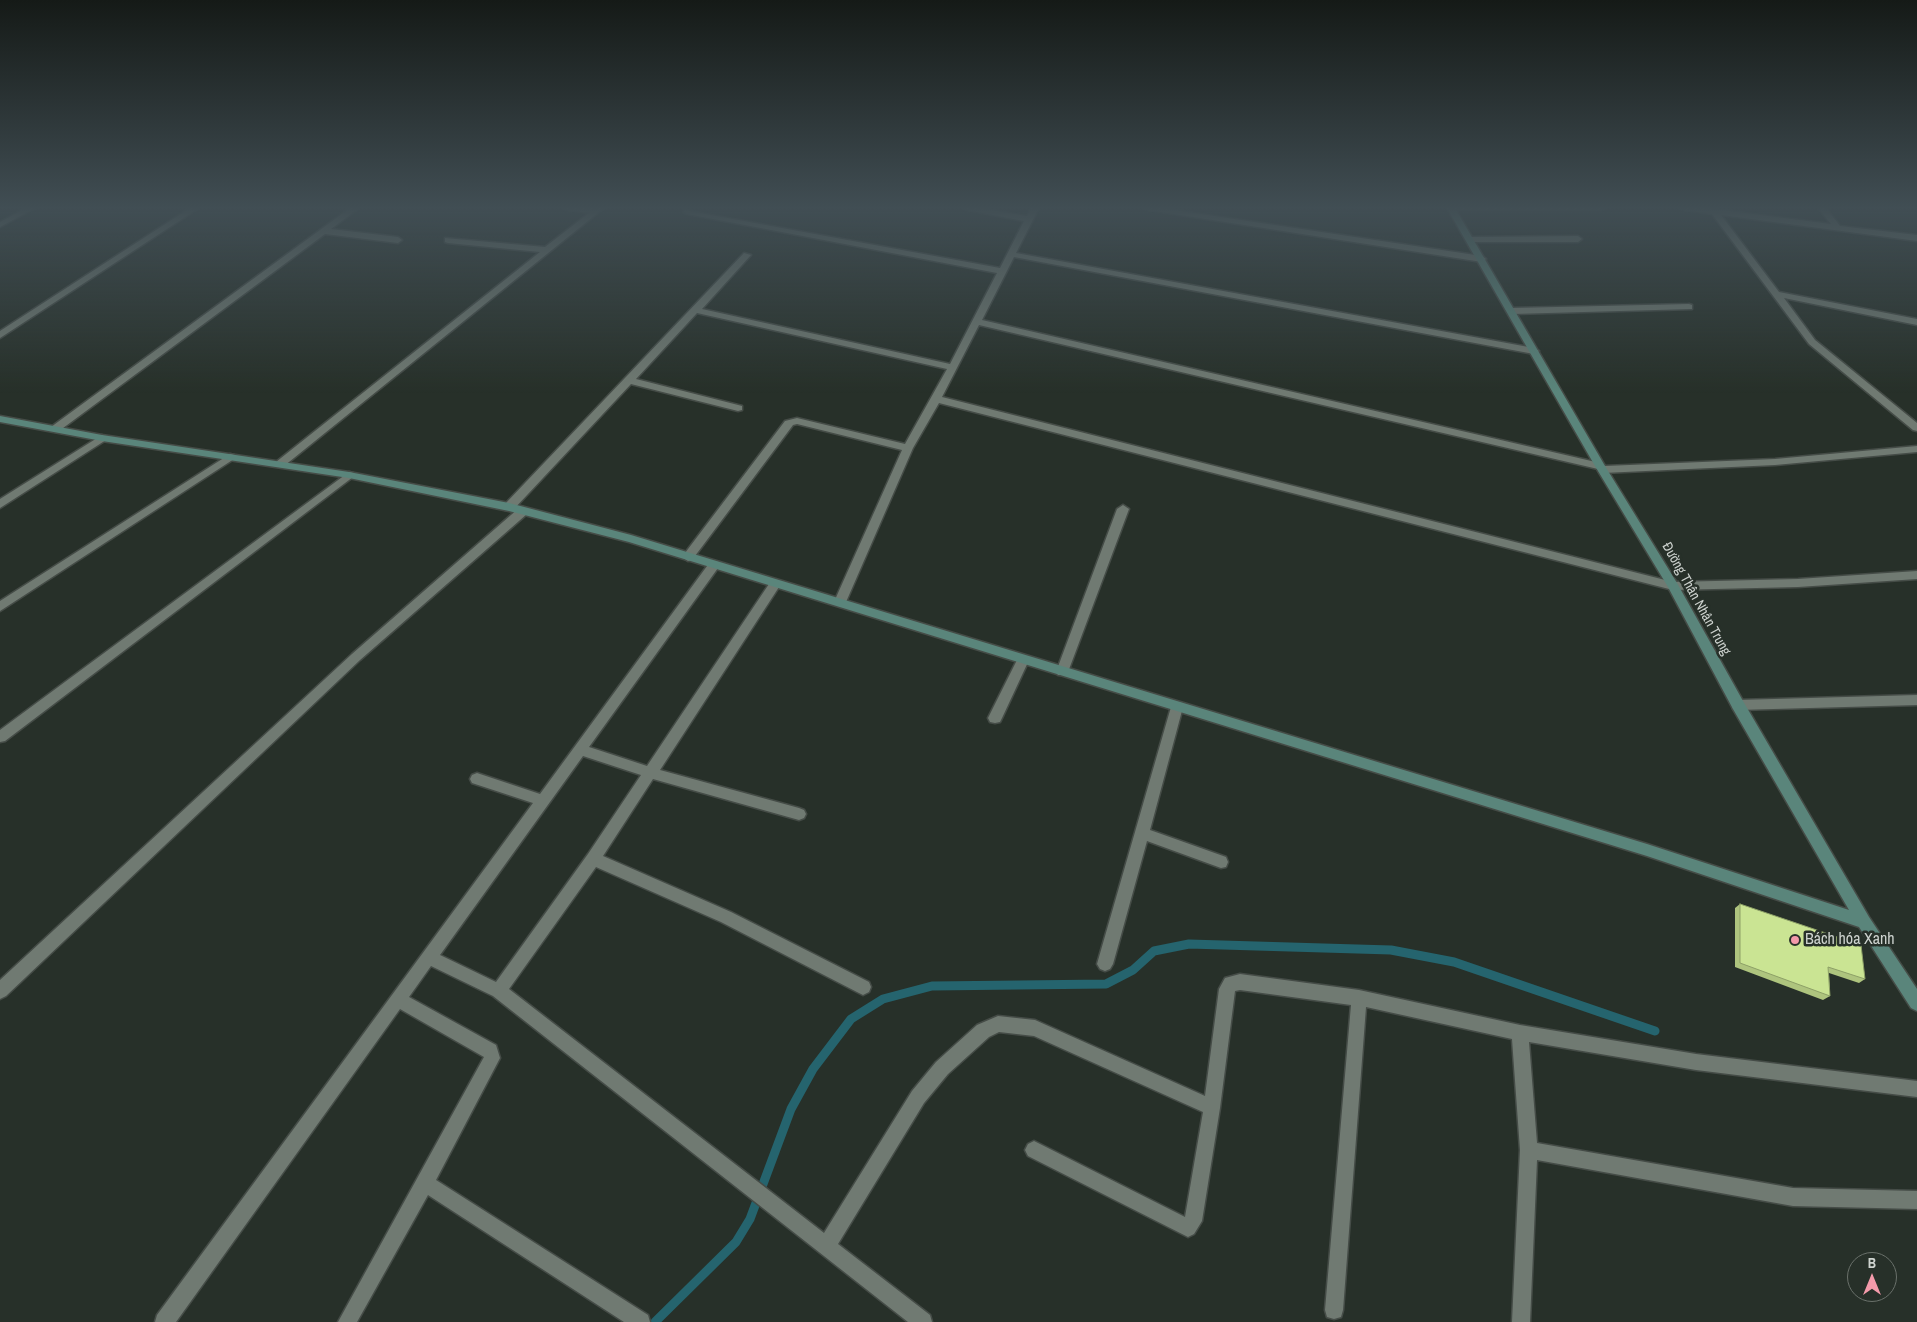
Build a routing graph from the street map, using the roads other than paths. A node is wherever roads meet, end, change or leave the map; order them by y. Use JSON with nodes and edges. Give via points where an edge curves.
{"nodes":[{"id":1,"x":100,"y":270,"type":"edge"},
{"id":2,"x":271,"y":270,"type":"edge"},
{"id":3,"x":522,"y":270,"type":"edge"},
{"id":4,"x":734,"y":270,"type":"edge"},
{"id":5,"x":995,"y":270,"type":"edge"},
{"id":6,"x":1095,"y":270,"type":"edge"},
{"id":7,"x":1488,"y":270,"type":"edge"},
{"id":8,"x":1759,"y":270,"type":"edge"},
{"id":9,"x":1002,"y":271,"type":"joint"},
{"id":10,"x":1777,"y":294,"type":"junction"},
{"id":11,"x":1689,"y":308,"type":"dead end"},
{"id":12,"x":696,"y":310,"type":"junction"},
{"id":13,"x":1512,"y":311,"type":"junction"},
{"id":14,"x":976,"y":321,"type":"junction"},
{"id":15,"x":1917,"y":322,"type":"edge"},
{"id":16,"x":0,"y":335,"type":"edge"},
{"id":17,"x":1534,"y":351,"type":"junction"},
{"id":18,"x":952,"y":367,"type":"junction"},
{"id":19,"x":629,"y":380,"type":"junction"},
{"id":20,"x":936,"y":399,"type":"junction"},
{"id":21,"x":738,"y":408,"type":"dead end"},
{"id":22,"x":0,"y":418,"type":"edge"},
{"id":23,"x":1917,"y":428,"type":"edge"},
{"id":24,"x":55,"y":429,"type":"junction"},
{"id":25,"x":102,"y":438,"type":"junction"},
{"id":26,"x":908,"y":448,"type":"junction"},
{"id":27,"x":1917,"y":449,"type":"edge"},
{"id":28,"x":230,"y":457,"type":"junction"},
{"id":29,"x":280,"y":464,"type":"junction"},
{"id":30,"x":1602,"y":468,"type":"junction"},
{"id":31,"x":350,"y":476,"type":"junction"},
{"id":32,"x":0,"y":504,"type":"edge"},
{"id":33,"x":509,"y":507,"type":"junction"},
{"id":34,"x":1122,"y":509,"type":"dead end"},
{"id":35,"x":522,"y":511,"type":"junction"},
{"id":36,"x":688,"y":557,"type":"junction"},
{"id":37,"x":714,"y":565,"type":"junction"},
{"id":38,"x":1917,"y":575,"type":"edge"},
{"id":39,"x":776,"y":584,"type":"junction"},
{"id":40,"x":1673,"y":586,"type":"junction"},
{"id":41,"x":840,"y":602,"type":"junction"},
{"id":42,"x":0,"y":607,"type":"edge"},
{"id":43,"x":1023,"y":660,"type":"junction"},
{"id":44,"x":1062,"y":672,"type":"junction"},
{"id":45,"x":1917,"y":700,"type":"edge"},
{"id":46,"x":1738,"y":705,"type":"junction"},
{"id":47,"x":1177,"y":707,"type":"junction"},
{"id":48,"x":994,"y":718,"type":"dead end"},
{"id":49,"x":0,"y":737,"type":"edge"},
{"id":50,"x":580,"y":750,"type":"junction"},
{"id":51,"x":651,"y":773,"type":"junction"},
{"id":52,"x":477,"y":779,"type":"dead end"},
{"id":53,"x":543,"y":801,"type":"junction"},
{"id":54,"x":799,"y":814,"type":"dead end"},
{"id":55,"x":1142,"y":832,"type":"junction"},
{"id":56,"x":593,"y":859,"type":"junction"},
{"id":57,"x":1221,"y":862,"type":"dead end"},
{"id":58,"x":1864,"y":922,"type":"junction"},
{"id":59,"x":430,"y":958,"type":"junction"},
{"id":60,"x":1105,"y":964,"type":"dead end"},
{"id":61,"x":863,"y":987,"type":"dead end"},
{"id":62,"x":0,"y":991,"type":"edge"},
{"id":63,"x":499,"y":991,"type":"junction"},
{"id":64,"x":1359,"y":998,"type":"junction"},
{"id":65,"x":400,"y":1000,"type":"junction"},
{"id":66,"x":1917,"y":1004,"type":"edge"},
{"id":67,"x":1520,"y":1033,"type":"junction"},
{"id":68,"x":1917,"y":1089,"type":"edge"},
{"id":69,"x":1212,"y":1108,"type":"junction"},
{"id":70,"x":1034,"y":1150,"type":"dead end"},
{"id":71,"x":1529,"y":1150,"type":"junction"},
{"id":72,"x":425,"y":1183,"type":"junction"},
{"id":73,"x":1917,"y":1200,"type":"edge"},
{"id":74,"x":826,"y":1246,"type":"junction"},
{"id":75,"x":1334,"y":1310,"type":"dead end"},
{"id":76,"x":635,"y":1318,"type":"edge"},
{"id":77,"x":164,"y":1322,"type":"edge"},
{"id":78,"x":347,"y":1322,"type":"edge"},
{"id":79,"x":923,"y":1322,"type":"edge"},
{"id":80,"x":1521,"y":1322,"type":"edge"}],
"edges":[{"from":1,"to":16,"type":"street"},
{"from":2,"to":24,"type":"street"},
{"from":3,"to":29,"type":"street"},
{"from":4,"to":12,"type":"street"},
{"from":5,"to":9,"type":"street"},
{"from":6,"to":17,"type":"street"},
{"from":7,"to":13,"type":"street","name":"Đường Thân Nhân Trung"},
{"from":8,"to":10,"type":"street"},
{"from":9,"to":14,"type":"street"},
{"from":10,"to":15,"type":"street"},
{"from":10,"to":23,"type":"street","via":[[1812,342]]},
{"from":11,"to":13,"type":"street"},
{"from":12,"to":18,"type":"street"},
{"from":12,"to":19,"type":"street"},
{"from":13,"to":17,"type":"street","name":"Đường Thân Nhân Trung"},
{"from":14,"to":18,"type":"street"},
{"from":14,"to":30,"type":"street"},
{"from":17,"to":30,"type":"street","name":"Đường Thân Nhân Trung"},
{"from":18,"to":20,"type":"street"},
{"from":19,"to":21,"type":"street"},
{"from":19,"to":33,"type":"street"},
{"from":20,"to":26,"type":"street"},
{"from":20,"to":40,"type":"street"},
{"from":22,"to":24,"type":"street"},
{"from":24,"to":25,"type":"street"},
{"from":25,"to":28,"type":"street"},
{"from":25,"to":32,"type":"street"},
{"from":26,"to":36,"type":"street","via":[[797,421],[789,422]]},
{"from":26,"to":41,"type":"street"},
{"from":27,"to":30,"type":"street","via":[[1775,462]]},
{"from":28,"to":29,"type":"street"},
{"from":28,"to":42,"type":"street"},
{"from":29,"to":31,"type":"street"},
{"from":30,"to":40,"type":"street","name":"Đường Thân Nhân Trung"},
{"from":31,"to":33,"type":"street"},
{"from":31,"to":49,"type":"street"},
{"from":33,"to":35,"type":"street"},
{"from":34,"to":44,"type":"street"},
{"from":35,"to":36,"type":"street"},
{"from":35,"to":62,"type":"street","via":[[356,657]]},
{"from":36,"to":37,"type":"street"},
{"from":37,"to":39,"type":"street"},
{"from":37,"to":50,"type":"street"},
{"from":38,"to":40,"type":"street","via":[[1798,583]]},
{"from":39,"to":41,"type":"street"},
{"from":39,"to":51,"type":"street"},
{"from":40,"to":46,"type":"street","name":"Đường Thân Nhân Trung"},
{"from":41,"to":43,"type":"street"},
{"from":43,"to":44,"type":"street"},
{"from":43,"to":48,"type":"street"},
{"from":44,"to":47,"type":"street"},
{"from":45,"to":46,"type":"street"},
{"from":46,"to":58,"type":"street","name":"Đường Thân Nhân Trung"},
{"from":47,"to":55,"type":"street"},
{"from":47,"to":58,"type":"street","via":[[1647,850]]},
{"from":50,"to":51,"type":"street"},
{"from":50,"to":53,"type":"street"},
{"from":51,"to":54,"type":"street"},
{"from":51,"to":56,"type":"street"},
{"from":52,"to":53,"type":"street"},
{"from":53,"to":59,"type":"street"},
{"from":55,"to":57,"type":"street"},
{"from":55,"to":60,"type":"street"},
{"from":56,"to":61,"type":"street","via":[[726,917]]},
{"from":56,"to":63,"type":"street"},
{"from":58,"to":66,"type":"street","name":"Đường Thân Nhân Trung"},
{"from":59,"to":63,"type":"street"},
{"from":59,"to":65,"type":"street"},
{"from":63,"to":74,"type":"street"},
{"from":64,"to":67,"type":"street"},
{"from":64,"to":69,"type":"street","via":[[1231,983],[1227,989]]},
{"from":64,"to":75,"type":"street"},
{"from":65,"to":72,"type":"street","via":[[490,1051],[492,1058]]},
{"from":65,"to":77,"type":"street"},
{"from":67,"to":68,"type":"street","via":[[1706,1063]]},
{"from":67,"to":71,"type":"street"},
{"from":69,"to":70,"type":"street","via":[[1193,1221],[1188,1228]]},
{"from":69,"to":74,"type":"street","via":[[1035,1028],[998,1024],[983,1031],[942,1068],[918,1097]]},
{"from":71,"to":73,"type":"street","via":[[1794,1197]]},
{"from":71,"to":80,"type":"street"},
{"from":72,"to":76,"type":"street"},
{"from":72,"to":78,"type":"street"},
{"from":74,"to":79,"type":"street"}]}
